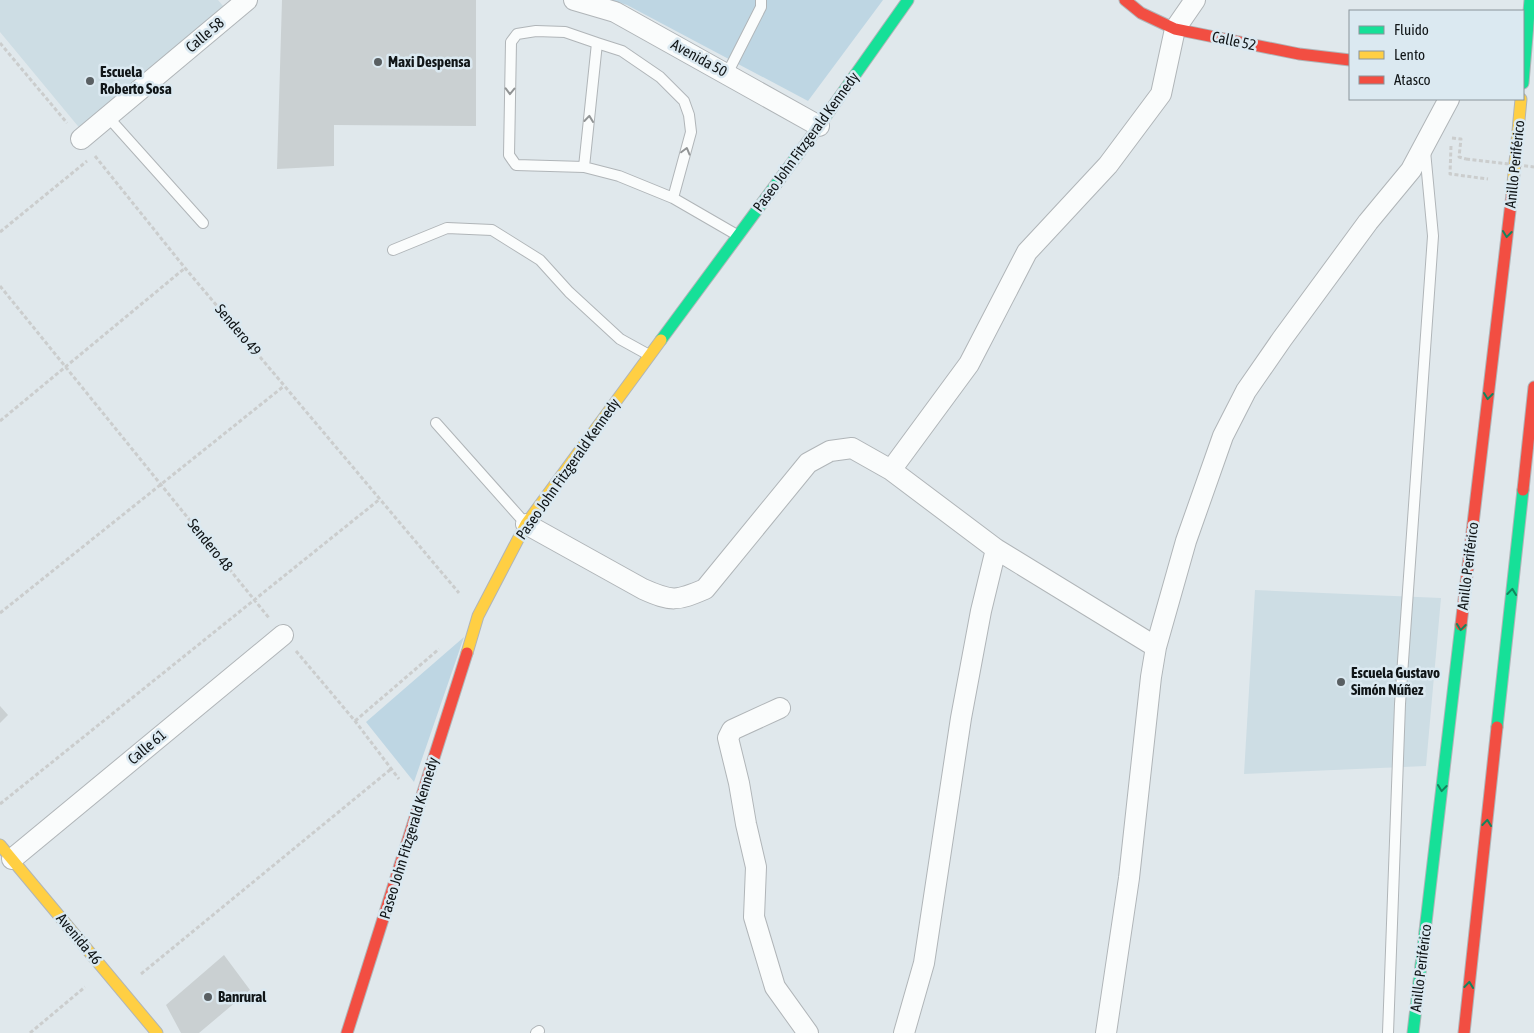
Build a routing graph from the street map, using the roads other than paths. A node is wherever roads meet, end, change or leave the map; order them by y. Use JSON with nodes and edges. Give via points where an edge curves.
{"nodes":[{"id":1,"x":574,"y":0,"type":"edge"},
{"id":2,"x":761,"y":0,"type":"edge"},
{"id":3,"x":908,"y":0,"type":"edge"},
{"id":4,"x":1125,"y":0,"type":"edge"},
{"id":5,"x":1195,"y":0,"type":"edge"},
{"id":6,"x":1530,"y":0,"type":"edge"},
{"id":7,"x":238,"y":3,"type":"edge"},
{"id":8,"x":1175,"y":29,"type":"junction"},
{"id":9,"x":597,"y":43,"type":"junction"},
{"id":10,"x":1349,"y":60,"type":"edge"},
{"id":11,"x":1524,"y":66,"type":"edge"},
{"id":12,"x":727,"y":74,"type":"junction"},
{"id":13,"x":1449,"y":100,"type":"edge"},
{"id":14,"x":1521,"y":100,"type":"edge"},
{"id":15,"x":108,"y":117,"type":"junction"},
{"id":16,"x":819,"y":126,"type":"junction"},
{"id":17,"x":81,"y":139,"type":"road end"},
{"id":18,"x":1424,"y":145,"type":"junction"},
{"id":19,"x":584,"y":167,"type":"junction"},
{"id":20,"x":673,"y":198,"type":"junction"},
{"id":21,"x":203,"y":224,"type":"dead end"},
{"id":22,"x":738,"y":235,"type":"junction"},
{"id":23,"x":393,"y":250,"type":"dead end"},
{"id":24,"x":650,"y":355,"type":"junction"},
{"id":25,"x":1534,"y":386,"type":"edge"},
{"id":26,"x":436,"y":423,"type":"dead end"},
{"id":27,"x":891,"y":470,"type":"junction"},
{"id":28,"x":526,"y":524,"type":"junction"},
{"id":29,"x":996,"y":549,"type":"junction"},
{"id":30,"x":283,"y":635,"type":"road end"},
{"id":31,"x":1156,"y":647,"type":"junction"},
{"id":32,"x":780,"y":708,"type":"dead end"},
{"id":33,"x":6,"y":852,"type":"edge"},
{"id":34,"x":157,"y":1033,"type":"edge"},
{"id":35,"x":347,"y":1033,"type":"edge"},
{"id":36,"x":808,"y":1033,"type":"edge"},
{"id":37,"x":904,"y":1033,"type":"edge"},
{"id":38,"x":1106,"y":1033,"type":"edge"},
{"id":39,"x":1388,"y":1033,"type":"edge"},
{"id":40,"x":1413,"y":1033,"type":"edge"},
{"id":41,"x":1464,"y":1033,"type":"edge"}],
"edges":[{"from":1,"to":12,"type":"street","name":"Avenida 50","via":[[617,9]]},
{"from":2,"to":12,"type":"lane","via":[[761,7]]},
{"from":3,"to":16,"type":"main road","name":"Paseo John Fitzgerald Kennedy"},
{"from":4,"to":8,"type":"main road","name":"Calle 52","via":[[1141,13]]},
{"from":5,"to":8,"type":"street"},
{"from":6,"to":11,"type":"main road"},
{"from":7,"to":15,"type":"street","name":"Calle 58"},
{"from":8,"to":10,"type":"main road","name":"Calle 52","via":[[1300,54]]},
{"from":8,"to":27,"type":"street","via":[[1161,94],[1108,165],[1027,252],[970,364]]},
{"from":19,"to":9,"type":"lane","one_way":true},
{"from":9,"to":19,"type":"lane","one_way":true,"via":[[565,32],[536,31],[517,34],[511,42],[509,155],[516,166]]},
{"from":20,"to":9,"type":"lane","one_way":true,"via":[[691,132],[684,101],[660,78],[630,57]]},
{"from":12,"to":16,"type":"street","name":"Avenida 50"},
{"from":13,"to":18,"type":"street"},
{"from":14,"to":40,"type":"main road","name":"Anillo Periférico","one_way":true},
{"from":15,"to":17,"type":"street","name":"Calle 58"},
{"from":15,"to":21,"type":"lane"},
{"from":16,"to":22,"type":"main road","name":"Paseo John Fitzgerald Kennedy"},
{"from":18,"to":31,"type":"street","via":[[1411,170],[1368,222],[1242,399],[1223,436],[1189,533]]},
{"from":18,"to":39,"type":"lane","via":[[1433,236],[1400,704]]},
{"from":19,"to":20,"type":"lane","via":[[619,176]]},
{"from":20,"to":22,"type":"lane"},
{"from":22,"to":24,"type":"main road","name":"Paseo John Fitzgerald Kennedy"},
{"from":23,"to":24,"type":"lane","via":[[447,228],[492,230],[540,260],[620,339]]},
{"from":24,"to":28,"type":"main road","name":"Paseo John Fitzgerald Kennedy"},
{"from":41,"to":25,"type":"main road","one_way":true},
{"from":26,"to":28,"type":"lane"},
{"from":27,"to":28,"type":"street","via":[[852,448],[830,451],[808,464],[705,589],[684,598],[663,598],[643,589]]},
{"from":27,"to":29,"type":"street"},
{"from":28,"to":35,"type":"main road","name":"Paseo John Fitzgerald Kennedy","via":[[478,616]]},
{"from":29,"to":31,"type":"street"},
{"from":29,"to":37,"type":"street","via":[[980,611],[961,718],[924,962]]},
{"from":30,"to":33,"type":"street","name":"Calle 61"},
{"from":31,"to":38,"type":"street","via":[[1129,878]]},
{"from":32,"to":36,"type":"street","via":[[732,730],[728,738],[756,867],[754,917],[775,987]]},
{"from":33,"to":34,"type":"main road","name":"Avenida 46"}]}
